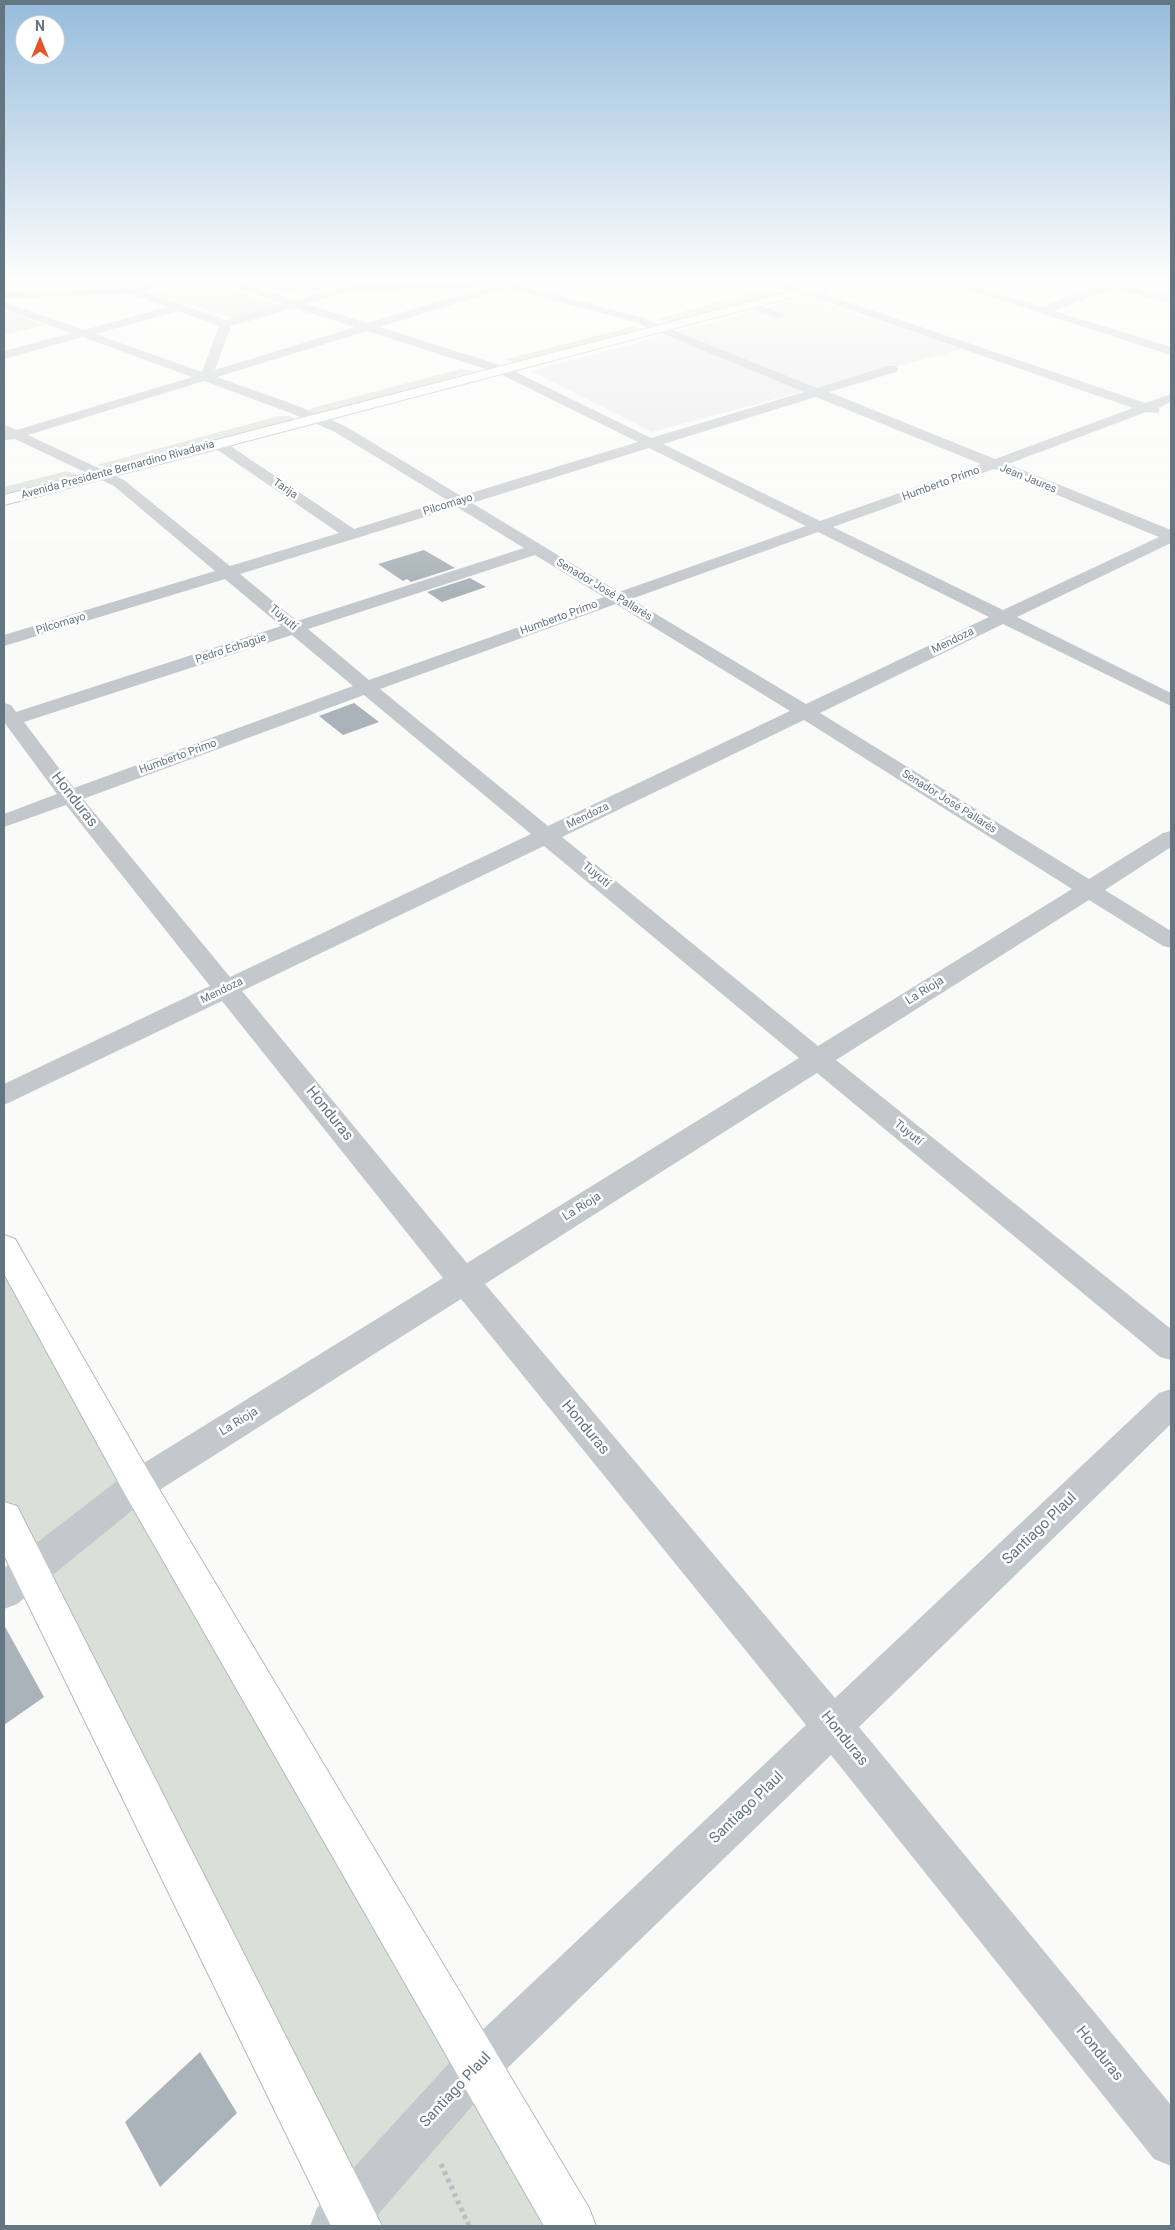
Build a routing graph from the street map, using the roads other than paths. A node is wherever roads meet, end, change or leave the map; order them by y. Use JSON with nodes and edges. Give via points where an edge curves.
{"nodes":[{"id":1,"x":178,"y":385,"type":"edge"},
{"id":2,"x":228,"y":385,"type":"edge"},
{"id":3,"x":416,"y":385,"type":"edge"},
{"id":4,"x":543,"y":385,"type":"edge"},
{"id":5,"x":799,"y":385,"type":"edge"},
{"id":6,"x":838,"y":385,"type":"edge"},
{"id":7,"x":1079,"y":385,"type":"edge"},
{"id":8,"x":814,"y":392,"type":"junction"},
{"id":9,"x":1171,"y":398,"type":"edge"},
{"id":10,"x":1146,"y":408,"type":"junction"},
{"id":11,"x":293,"y":409,"type":"junction"},
{"id":12,"x":314,"y":411,"type":"junction"},
{"id":13,"x":274,"y":414,"type":"dead end"},
{"id":14,"x":1163,"y":414,"type":"dead end"},
{"id":15,"x":8,"y":434,"type":"edge"},
{"id":16,"x":650,"y":443,"type":"junction"},
{"id":17,"x":218,"y":444,"type":"junction"},
{"id":18,"x":80,"y":464,"type":"junction"},
{"id":19,"x":993,"y":465,"type":"junction"},
{"id":20,"x":103,"y":466,"type":"junction"},
{"id":21,"x":61,"y":469,"type":"dead end"},
{"id":22,"x":4,"y":500,"type":"edge"},
{"id":23,"x":457,"y":502,"type":"junction"},
{"id":24,"x":822,"y":526,"type":"junction"},
{"id":25,"x":352,"y":534,"type":"junction"},
{"id":26,"x":1171,"y":536,"type":"edge"},
{"id":27,"x":536,"y":549,"type":"junction"},
{"id":28,"x":228,"y":572,"type":"junction"},
{"id":29,"x":616,"y":597,"type":"junction"},
{"id":30,"x":1004,"y":617,"type":"junction"},
{"id":31,"x":295,"y":628,"type":"junction"},
{"id":32,"x":4,"y":641,"type":"edge"},
{"id":33,"x":367,"y":687,"type":"junction"},
{"id":34,"x":1171,"y":700,"type":"edge"},
{"id":35,"x":805,"y":712,"type":"junction"},
{"id":36,"x":8,"y":715,"type":"edge"},
{"id":37,"x":71,"y":798,"type":"junction"},
{"id":38,"x":4,"y":821,"type":"edge"},
{"id":39,"x":548,"y":835,"type":"junction"},
{"id":40,"x":1171,"y":838,"type":"edge"},
{"id":41,"x":1088,"y":889,"type":"junction"},
{"id":42,"x":1171,"y":940,"type":"edge"},
{"id":43,"x":228,"y":988,"type":"junction"},
{"id":44,"x":817,"y":1059,"type":"junction"},
{"id":45,"x":4,"y":1095,"type":"edge"},
{"id":46,"x":4,"y":1247,"type":"edge"},
{"id":47,"x":464,"y":1281,"type":"junction"},
{"id":48,"x":1171,"y":1347,"type":"edge"},
{"id":49,"x":1171,"y":1403,"type":"edge"},
{"id":50,"x":138,"y":1485,"type":"junction"},
{"id":51,"x":4,"y":1518,"type":"edge"},
{"id":52,"x":17,"y":1582,"type":"edge"},
{"id":53,"x":833,"y":1726,"type":"junction"},
{"id":54,"x":477,"y":2066,"type":"junction"},
{"id":55,"x":1171,"y":2142,"type":"edge"},
{"id":56,"x":347,"y":2221,"type":"edge"},
{"id":57,"x":570,"y":2226,"type":"edge"}],
"edges":[{"from":1,"to":15,"type":"street"},
{"from":2,"to":11,"type":"street","name":"Senador José Pallarés"},
{"from":3,"to":12,"type":"main road","name":"Avenida Presidente Bernardino Rivadavia"},
{"from":4,"to":16,"type":"street"},
{"from":5,"to":8,"type":"street","name":"Jean Jaures"},
{"from":6,"to":8,"type":"street","name":"Pilcomayo"},
{"from":7,"to":10,"type":"street"},
{"from":8,"to":16,"type":"street","name":"Pilcomayo"},
{"from":8,"to":19,"type":"street","name":"Jean Jaures"},
{"from":9,"to":10,"type":"street","name":"Humberto Primo"},
{"from":10,"to":14,"type":"street"},
{"from":10,"to":19,"type":"street","name":"Humberto Primo"},
{"from":11,"to":12,"type":"street","name":"Senador José Pallarés"},
{"from":11,"to":13,"type":"main road"},
{"from":12,"to":17,"type":"main road","name":"Avenida Presidente Bernardino Rivadavia"},
{"from":12,"to":23,"type":"street","name":"Senador José Pallarés"},
{"from":15,"to":18,"type":"street","name":"Tuyutí"},
{"from":16,"to":23,"type":"street","name":"Pilcomayo"},
{"from":16,"to":24,"type":"street"},
{"from":17,"to":20,"type":"main road","name":"Avenida Presidente Bernardino Rivadavia"},
{"from":17,"to":25,"type":"street","name":"Tarija"},
{"from":18,"to":20,"type":"street","name":"Tuyutí"},
{"from":18,"to":21,"type":"main road","name":"Avenida Presidente Bernardino Rivadavia"},
{"from":19,"to":24,"type":"street","name":"Humberto Primo"},
{"from":19,"to":26,"type":"street","name":"Jean Jaures"},
{"from":20,"to":22,"type":"main road","name":"Avenida Presidente Bernardino Rivadavia"},
{"from":20,"to":28,"type":"street","name":"Tuyutí","via":[[119,483]]},
{"from":23,"to":25,"type":"street","name":"Pilcomayo"},
{"from":23,"to":27,"type":"street","name":"Senador José Pallarés"},
{"from":24,"to":29,"type":"street","name":"Humberto Primo"},
{"from":24,"to":30,"type":"street"},
{"from":25,"to":28,"type":"street","name":"Pilcomayo"},
{"from":26,"to":30,"type":"street","name":"Mendoza"},
{"from":27,"to":29,"type":"street","name":"Senador José Pallarés"},
{"from":27,"to":31,"type":"street","name":"Pedro Echagüe"},
{"from":28,"to":31,"type":"street","name":"Tuyutí"},
{"from":28,"to":32,"type":"street","name":"Pilcomayo"},
{"from":29,"to":33,"type":"street","name":"Humberto Primo"},
{"from":29,"to":35,"type":"street","name":"Senador José Pallarés"},
{"from":30,"to":34,"type":"street"},
{"from":30,"to":35,"type":"street","name":"Mendoza"},
{"from":31,"to":33,"type":"street","name":"Tuyutí"},
{"from":31,"to":36,"type":"street","name":"Pedro Echagüe"},
{"from":33,"to":37,"type":"street","name":"Humberto Primo"},
{"from":33,"to":39,"type":"street","name":"Tuyutí"},
{"from":35,"to":39,"type":"street","name":"Mendoza"},
{"from":35,"to":41,"type":"street","name":"Senador José Pallarés"},
{"from":36,"to":37,"type":"street","name":"Honduras"},
{"from":37,"to":38,"type":"street","name":"Humberto Primo"},
{"from":37,"to":43,"type":"street","name":"Honduras"},
{"from":39,"to":43,"type":"street","name":"Mendoza"},
{"from":39,"to":44,"type":"street","name":"Tuyutí"},
{"from":40,"to":41,"type":"street","name":"La Rioja"},
{"from":41,"to":42,"type":"street","name":"Senador José Pallarés"},
{"from":41,"to":44,"type":"street","name":"La Rioja"},
{"from":43,"to":45,"type":"street","name":"Mendoza"},
{"from":43,"to":47,"type":"street","name":"Honduras"},
{"from":44,"to":47,"type":"street","name":"La Rioja"},
{"from":44,"to":48,"type":"street","name":"Tuyutí"},
{"from":46,"to":50,"type":"main road"},
{"from":47,"to":50,"type":"street","name":"La Rioja"},
{"from":47,"to":53,"type":"street","name":"Honduras"},
{"from":49,"to":53,"type":"street","name":"Santiago Plaul"},
{"from":50,"to":52,"type":"street","name":"La Rioja"},
{"from":50,"to":54,"type":"main road"},
{"from":51,"to":52,"type":"main road"},
{"from":52,"to":56,"type":"main road"},
{"from":53,"to":54,"type":"street","name":"Santiago Plaul"},
{"from":53,"to":55,"type":"street","name":"Honduras"},
{"from":54,"to":56,"type":"street","name":"Santiago Plaul","via":[[424,2124]]},
{"from":54,"to":57,"type":"main road"}]}
